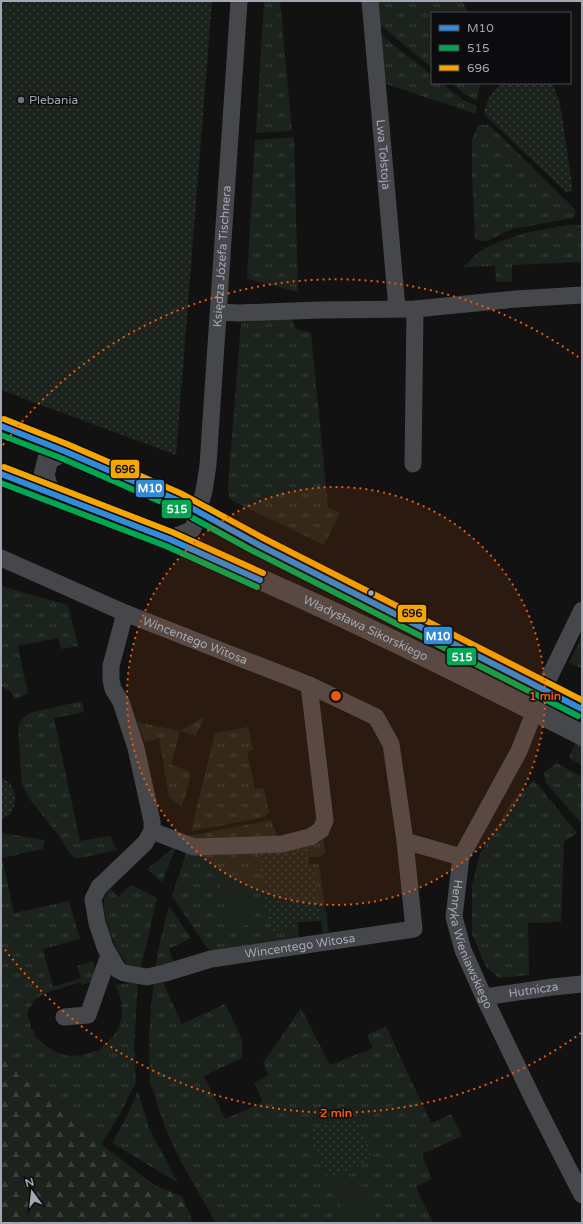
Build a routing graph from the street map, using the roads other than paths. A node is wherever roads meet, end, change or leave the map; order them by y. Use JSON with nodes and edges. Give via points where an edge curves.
{"nodes":[{"id":1,"x":240,"y":1,"type":"edge"},
{"id":2,"x":370,"y":1,"type":"edge"},
{"id":3,"x":582,"y":295,"type":"edge"},
{"id":4,"x":397,"y":308,"type":"junction"},
{"id":5,"x":415,"y":309,"type":"junction"},
{"id":6,"x":219,"y":312,"type":"junction"},
{"id":7,"x":1,"y":426,"type":"edge"},
{"id":8,"x":64,"y":451,"type":"junction"},
{"id":9,"x":413,"y":464,"type":"dead end"},
{"id":10,"x":1,"y":474,"type":"edge"},
{"id":11,"x":49,"y":492,"type":"junction"},
{"id":12,"x":199,"y":512,"type":"junction"},
{"id":13,"x":169,"y":539,"type":"junction"},
{"id":14,"x":1,"y":558,"type":"edge"},
{"id":15,"x":582,"y":610,"type":"edge"},
{"id":16,"x":125,"y":612,"type":"junction"},
{"id":17,"x":309,"y":686,"type":"junction"},
{"id":18,"x":543,"y":690,"type":"junction"},
{"id":19,"x":582,"y":708,"type":"edge"},
{"id":20,"x":535,"y":710,"type":"junction"},
{"id":21,"x":582,"y":735,"type":"edge"},
{"id":22,"x":152,"y":831,"type":"junction"},
{"id":23,"x":405,"y":841,"type":"junction"},
{"id":24,"x":461,"y":857,"type":"junction"},
{"id":25,"x":109,"y":955,"type":"junction"},
{"id":26,"x":582,"y":984,"type":"edge"},
{"id":27,"x":484,"y":997,"type":"junction"},
{"id":28,"x":64,"y":1017,"type":"dead end"},
{"id":29,"x":582,"y":1195,"type":"edge"}],
"edges":[{"from":1,"to":6,"type":"street","name":"Księdza Józefa Tischnera"},
{"from":2,"to":4,"type":"street","name":"Lwa Tołstoja"},
{"from":3,"to":5,"type":"street"},
{"from":4,"to":5,"type":"street"},
{"from":4,"to":6,"type":"street"},
{"from":5,"to":9,"type":"street"},
{"from":6,"to":12,"type":"street","name":"Księdza Józefa Tischnera","via":[[208,465]]},
{"from":7,"to":8,"type":"street","name":"Władysława Sikorskiego"},
{"from":8,"to":11,"type":"street","via":[[48,459],[44,475]]},
{"from":8,"to":12,"type":"street","name":"Władysława Sikorskiego"},
{"from":10,"to":11,"type":"street","name":"Władysława Sikorskiego"},
{"from":11,"to":13,"type":"street","name":"Władysława Sikorskiego"},
{"from":12,"to":13,"type":"street","via":[[193,529]]},
{"from":12,"to":18,"type":"street","name":"Władysława Sikorskiego"},
{"from":13,"to":20,"type":"street","name":"Władysława Sikorskiego","via":[[368,628]]},
{"from":14,"to":16,"type":"street","name":"Wincentego Witosa"},
{"from":15,"to":18,"type":"street"},
{"from":16,"to":17,"type":"street","name":"Wincentego Witosa"},
{"from":16,"to":22,"type":"street","via":[[111,666],[111,680],[136,748],[152,816]]},
{"from":17,"to":22,"type":"street","via":[[325,820],[321,830],[310,837],[282,844],[194,847]]},
{"from":17,"to":23,"type":"street","name":"Wincentego Witosa","via":[[376,717],[391,744]]},
{"from":18,"to":19,"type":"street","name":"Władysława Sikorskiego"},
{"from":18,"to":20,"type":"street","name":"Henryka Wieniawskiego"},
{"from":20,"to":21,"type":"street","name":"Władysława Sikorskiego"},
{"from":20,"to":24,"type":"street","name":"Henryka Wieniawskiego","via":[[519,751]]},
{"from":22,"to":25,"type":"street","name":"Wincentego Witosa","via":[[144,844],[99,887],[94,895],[97,923]]},
{"from":23,"to":24,"type":"street"},
{"from":23,"to":25,"type":"street","name":"Wincentego Witosa","via":[[414,929],[198,962],[147,977],[118,970]]},
{"from":24,"to":27,"type":"street","name":"Henryka Wieniawskiego","via":[[454,917],[463,950]]},
{"from":25,"to":28,"type":"street","via":[[88,1015]]},
{"from":26,"to":27,"type":"street","name":"Hutnicza"},
{"from":27,"to":29,"type":"street","name":"Henryka Wieniawskiego"}]}
